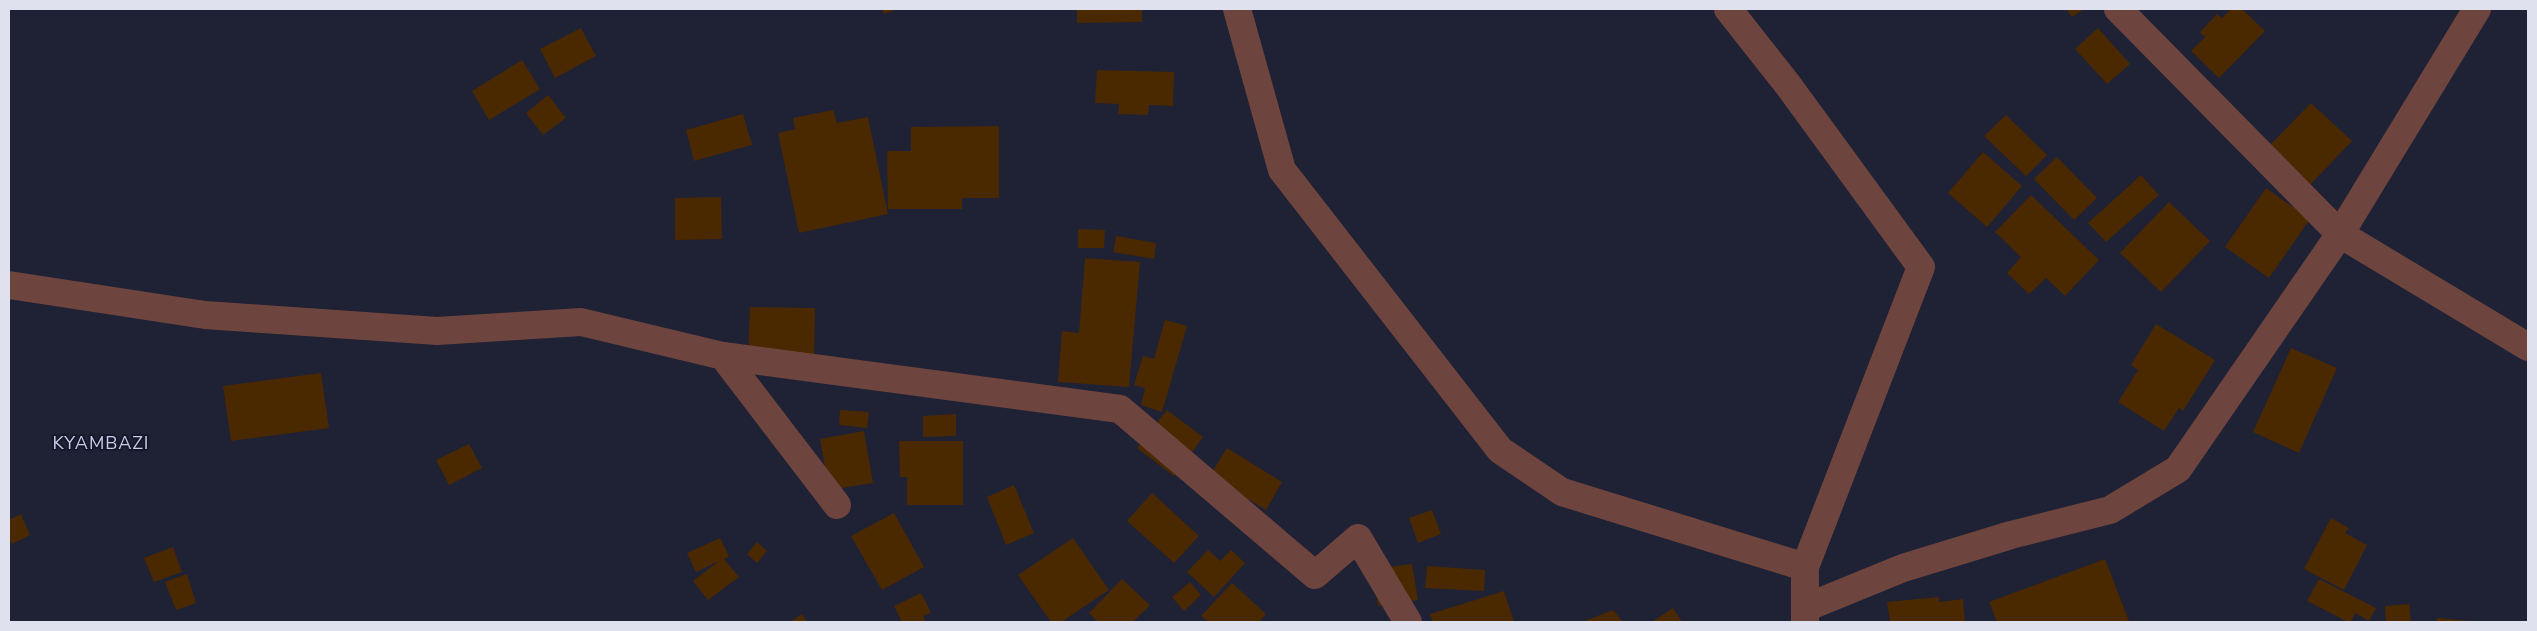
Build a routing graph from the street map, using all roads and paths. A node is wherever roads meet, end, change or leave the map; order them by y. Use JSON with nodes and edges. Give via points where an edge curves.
{"nodes":[{"id":1,"x":1237,"y":9,"type":"edge"},
{"id":2,"x":1728,"y":9,"type":"edge"},
{"id":3,"x":2118,"y":9,"type":"edge"},
{"id":4,"x":2478,"y":9,"type":"edge"},
{"id":5,"x":2340,"y":234,"type":"junction"},
{"id":6,"x":9,"y":285,"type":"edge"},
{"id":7,"x":2528,"y":347,"type":"edge"},
{"id":8,"x":723,"y":356,"type":"junction"},
{"id":9,"x":837,"y":504,"type":"dead end"},
{"id":10,"x":1805,"y":567,"type":"junction"},
{"id":11,"x":1805,"y":615,"type":"edge"},
{"id":12,"x":1408,"y":622,"type":"edge"}],
"edges":[{"from":1,"to":10,"type":"street","via":[[1282,170],[1500,450],[1562,492]]},
{"from":2,"to":10,"type":"street","via":[[1788,85],[1921,267]]},
{"from":3,"to":5,"type":"street"},
{"from":4,"to":5,"type":"street"},
{"from":5,"to":7,"type":"street"},
{"from":5,"to":11,"type":"street","via":[[2178,469],[2110,510],[2011,535],[1903,568]]},
{"from":6,"to":8,"type":"street","via":[[205,315],[437,331],[581,322]]},
{"from":8,"to":9,"type":"street"},
{"from":8,"to":12,"type":"street","via":[[1120,409],[1315,575],[1358,538]]},
{"from":10,"to":11,"type":"street"}]}
